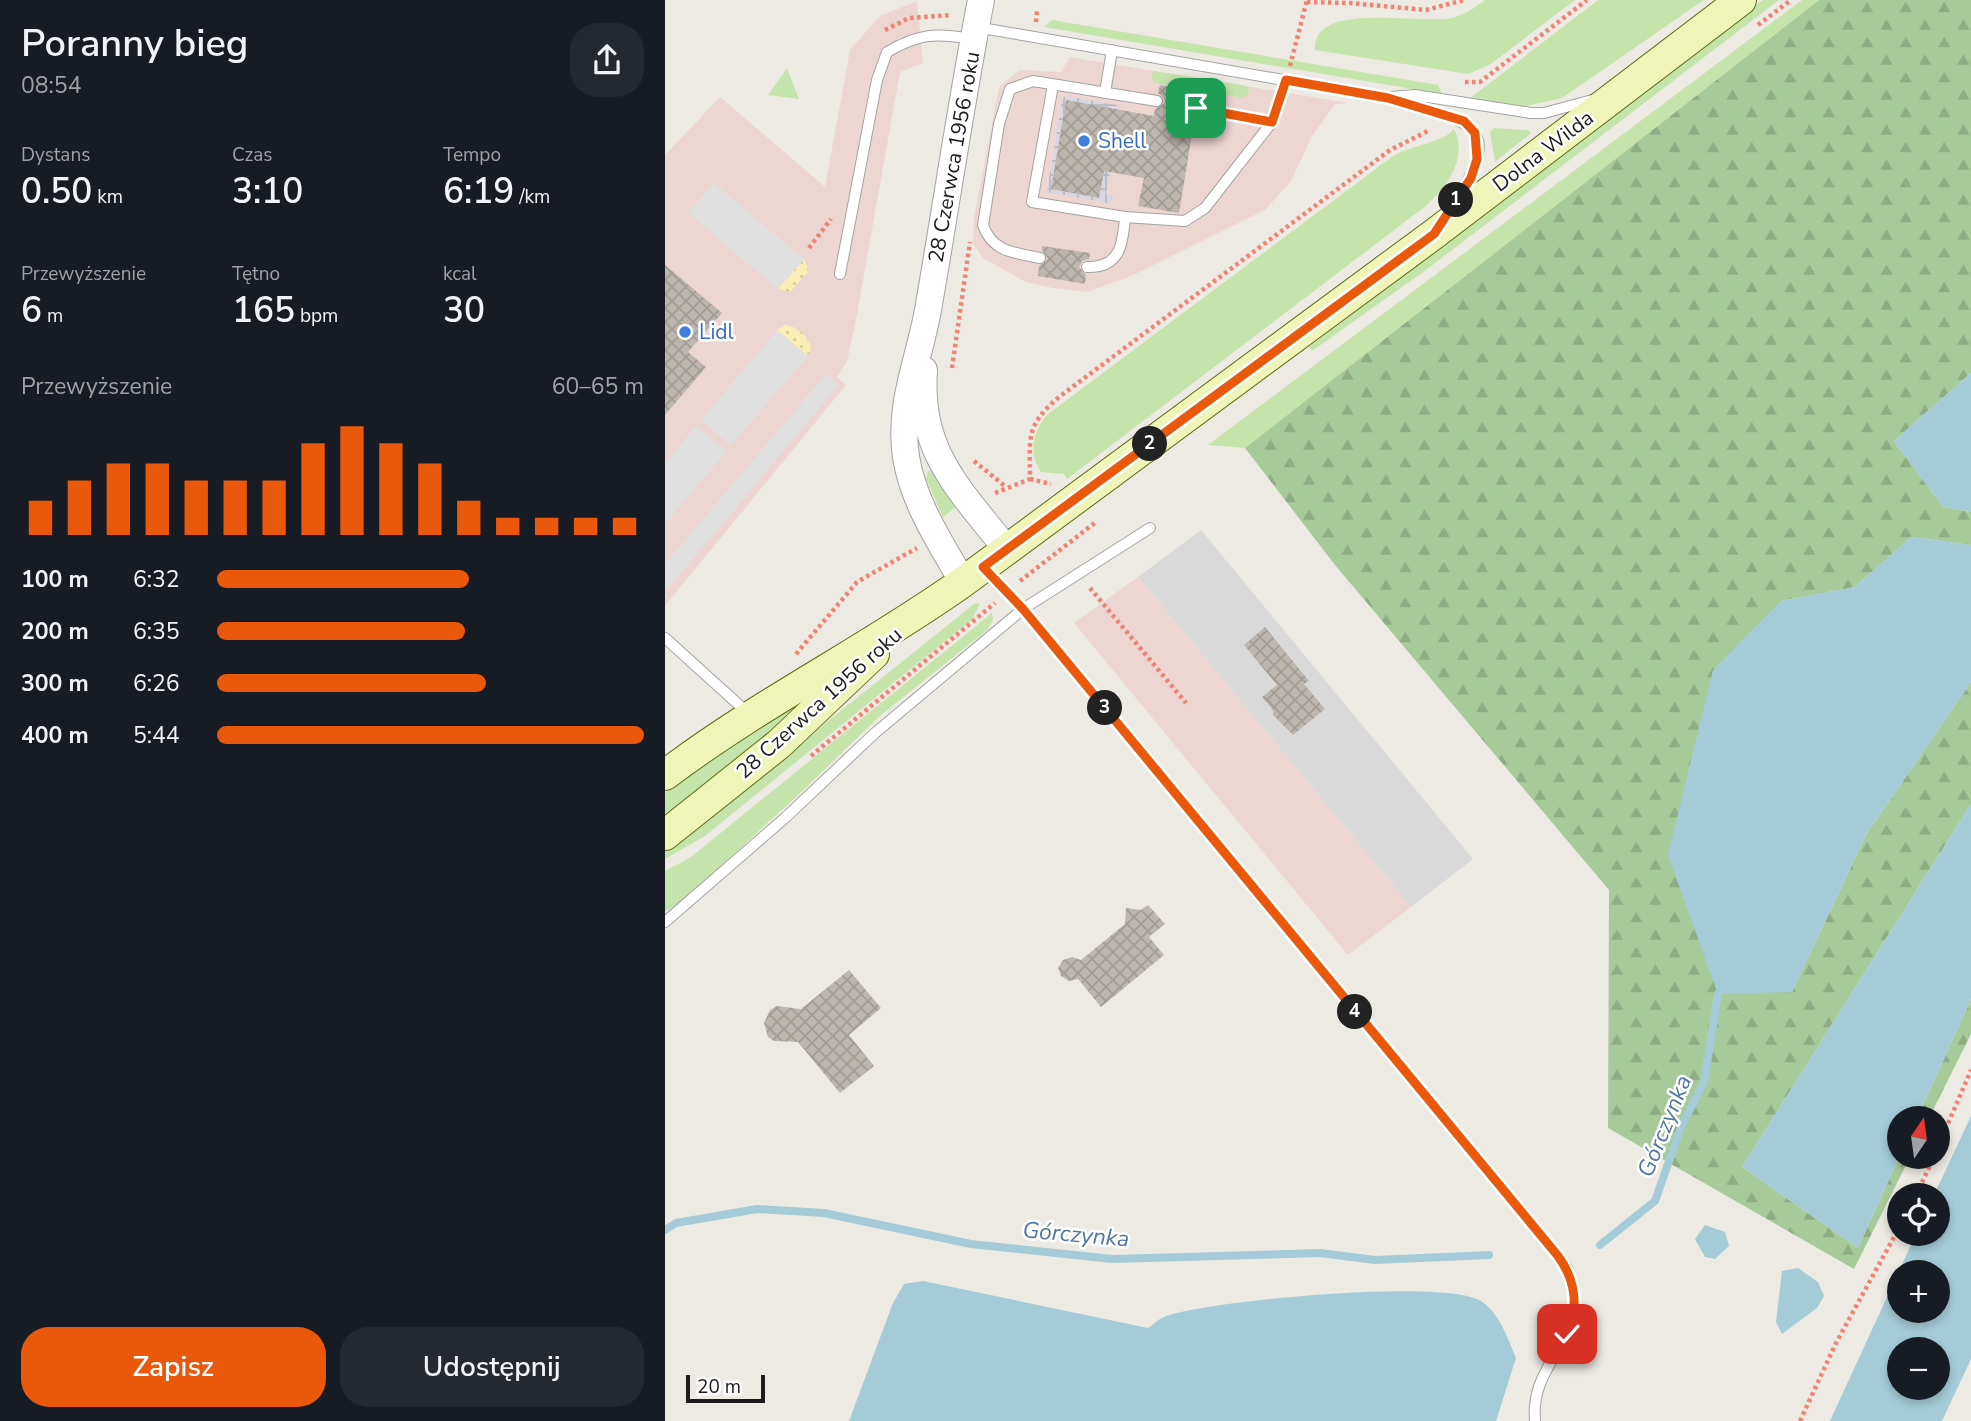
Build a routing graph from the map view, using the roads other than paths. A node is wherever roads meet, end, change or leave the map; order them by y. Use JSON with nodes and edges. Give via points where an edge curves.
{"nodes":[{"id":1,"x":981,"y":0,"type":"edge"},
{"id":2,"x":1741,"y":0,"type":"edge"},
{"id":3,"x":975,"y":33,"type":"junction"},
{"id":4,"x":1112,"y":50,"type":"junction"},
{"id":5,"x":1286,"y":80,"type":"junction"},
{"id":6,"x":1053,"y":85,"type":"junction"},
{"id":7,"x":1105,"y":93,"type":"junction"},
{"id":8,"x":1619,"y":93,"type":"junction"},
{"id":9,"x":1388,"y":98,"type":"junction"},
{"id":10,"x":1157,"y":101,"type":"dead end"},
{"id":11,"x":1196,"y":108,"type":"dead end"},
{"id":12,"x":1272,"y":122,"type":"junction"},
{"id":13,"x":1125,"y":217,"type":"junction"},
{"id":14,"x":1434,"y":234,"type":"junction"},
{"id":15,"x":1040,"y":258,"type":"dead end"},
{"id":16,"x":1087,"y":267,"type":"dead end"},
{"id":17,"x":841,"y":274,"type":"dead end"},
{"id":18,"x":927,"y":315,"type":"junction"},
{"id":19,"x":1150,"y":528,"type":"dead end"},
{"id":20,"x":1007,"y":550,"type":"junction"},
{"id":21,"x":973,"y":575,"type":"junction"},
{"id":22,"x":1023,"y":609,"type":"junction"},
{"id":23,"x":907,"y":622,"type":"junction"},
{"id":24,"x":665,"y":638,"type":"edge"},
{"id":25,"x":750,"y":715,"type":"junction"},
{"id":26,"x":665,"y":775,"type":"edge"},
{"id":27,"x":665,"y":835,"type":"edge"},
{"id":28,"x":665,"y":922,"type":"edge"},
{"id":29,"x":1535,"y":1421,"type":"edge"}],
"edges":[{"from":1,"to":3,"type":"street","name":"28 Czerwca 1956 roku"},
{"from":2,"to":8,"type":"main road","name":"Dolna Wilda"},
{"from":3,"to":4,"type":"lane"},
{"from":3,"to":17,"type":"lane","via":[[913,37],[887,52],[877,80]]},
{"from":3,"to":18,"type":"street","name":"28 Czerwca 1956 roku"},
{"from":4,"to":5,"type":"lane"},
{"from":4,"to":7,"type":"lane"},
{"from":5,"to":9,"type":"lane"},
{"from":5,"to":12,"type":"lane"},
{"from":6,"to":7,"type":"lane"},
{"from":6,"to":13,"type":"lane","via":[[1032,202]]},
{"from":6,"to":15,"type":"lane","via":[[1033,81],[1007,94],[983,225],[1002,250]]},
{"from":7,"to":10,"type":"lane"},
{"from":8,"to":9,"type":"lane","via":[[1544,113],[1415,95]]},
{"from":8,"to":14,"type":"main road","name":"Dolna Wilda"},
{"from":9,"to":14,"type":"lane","via":[[1447,114],[1464,121],[1475,133],[1477,159],[1471,178]]},
{"from":11,"to":12,"type":"lane"},
{"from":12,"to":13,"type":"lane","via":[[1194,217],[1185,221]]},
{"from":13,"to":16,"type":"lane","via":[[1119,254],[1104,266]]},
{"from":14,"to":20,"type":"main road","name":"Dolna Wilda"},
{"from":18,"to":20,"type":"street","name":"28 Czerwca 1956 roku","via":[[923,386],[927,429],[936,453]]},
{"from":18,"to":21,"type":"street","name":"28 Czerwca 1956 roku","via":[[907,396],[908,466],[936,536]]},
{"from":19,"to":22,"type":"lane"},
{"from":20,"to":21,"type":"main road","name":"28 Czerwca 1956 roku"},
{"from":21,"to":22,"type":"lane","via":[[1006,592]]},
{"from":21,"to":23,"type":"main road","name":"28 Czerwca 1956 roku"},
{"from":22,"to":28,"type":"lane"},
{"from":22,"to":29,"type":"lane","via":[[1566,1266],[1573,1282],[1574,1318],[1539,1384]]},
{"from":23,"to":25,"type":"main road","name":"28 Czerwca 1956 roku"},
{"from":23,"to":27,"type":"main road","name":"28 Czerwca 1956 roku","via":[[779,744]]},
{"from":24,"to":25,"type":"lane"},
{"from":25,"to":26,"type":"main road","name":"28 Czerwca 1956 roku"}]}
